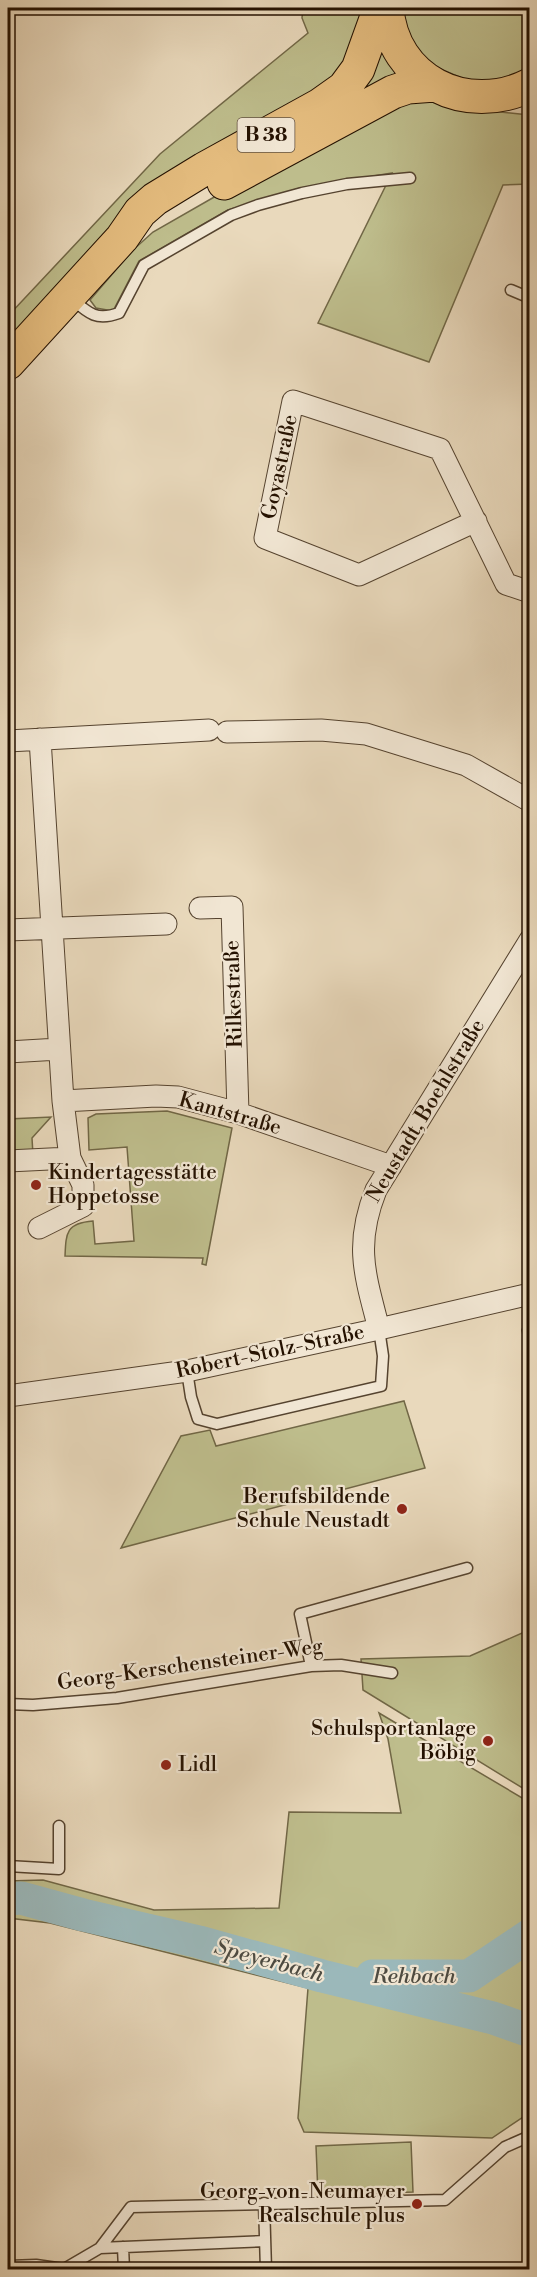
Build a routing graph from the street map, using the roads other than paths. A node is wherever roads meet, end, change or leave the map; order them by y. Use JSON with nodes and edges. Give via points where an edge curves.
{"nodes":[{"id":1,"x":380,"y":8,"type":"edge"},
{"id":2,"x":387,"y":8,"type":"edge"},
{"id":3,"x":435,"y":85,"type":"junction"},
{"id":4,"x":530,"y":85,"type":"edge"},
{"id":5,"x":495,"y":97,"type":"junction"},
{"id":6,"x":530,"y":110,"type":"edge"},
{"id":7,"x":410,"y":178,"type":"dead end"},
{"id":8,"x":122,"y":238,"type":"junction"},
{"id":9,"x":511,"y":290,"type":"dead end"},
{"id":10,"x":70,"y":296,"type":"junction"},
{"id":11,"x":530,"y":298,"type":"edge"},
{"id":12,"x":10,"y":355,"type":"edge"},
{"id":13,"x":476,"y":521,"type":"junction"},
{"id":14,"x":530,"y":592,"type":"edge"},
{"id":15,"x":40,"y":740,"type":"junction"},
{"id":16,"x":8,"y":741,"type":"edge"},
{"id":17,"x":530,"y":801,"type":"edge"},
{"id":18,"x":200,"y":908,"type":"dead end"},
{"id":19,"x":166,"y":924,"type":"dead end"},
{"id":20,"x":51,"y":928,"type":"junction"},
{"id":21,"x":8,"y":930,"type":"edge"},
{"id":22,"x":530,"y":940,"type":"edge"},
{"id":23,"x":59,"y":1049,"type":"junction"},
{"id":24,"x":8,"y":1052,"type":"edge"},
{"id":25,"x":63,"y":1101,"type":"junction"},
{"id":26,"x":238,"y":1113,"type":"junction"},
{"id":27,"x":70,"y":1158,"type":"junction"},
{"id":28,"x":8,"y":1161,"type":"edge"},
{"id":29,"x":391,"y":1166,"type":"junction"},
{"id":30,"x":39,"y":1228,"type":"dead end"},
{"id":31,"x":530,"y":1294,"type":"edge"},
{"id":32,"x":379,"y":1329,"type":"junction"},
{"id":33,"x":187,"y":1371,"type":"junction"},
{"id":34,"x":8,"y":1396,"type":"edge"},
{"id":35,"x":467,"y":1568,"type":"dead end"},
{"id":36,"x":311,"y":1666,"type":"junction"},
{"id":37,"x":392,"y":1673,"type":"dead end"},
{"id":38,"x":8,"y":1704,"type":"edge"},
{"id":39,"x":59,"y":1826,"type":"dead end"},
{"id":40,"x":8,"y":1866,"type":"edge"},
{"id":41,"x":530,"y":2136,"type":"edge"},
{"id":42,"x":264,"y":2203,"type":"junction"},
{"id":43,"x":265,"y":2241,"type":"junction"},
{"id":44,"x":123,"y":2247,"type":"junction"},
{"id":45,"x":100,"y":2248,"type":"junction"},
{"id":46,"x":8,"y":2266,"type":"edge"},
{"id":47,"x":65,"y":2269,"type":"edge"},
{"id":48,"x":124,"y":2270,"type":"edge"},
{"id":49,"x":266,"y":2270,"type":"edge"}],
"edges":[{"from":1,"to":8,"type":"main road","number":"B 38","via":[[358,69],[344,87],[320,105],[155,199],[140,212]]},
{"from":2,"to":3,"type":"main road","via":[[399,49],[418,73]]},
{"from":3,"to":5,"type":"main road","via":[[464,96]]},
{"from":3,"to":8,"type":"main road","number":"B 38","via":[[400,89],[377,99]]},
{"from":4,"to":5,"type":"main road"},
{"from":5,"to":6,"type":"main road","via":[[507,105]]},
{"from":7,"to":10,"type":"lane","via":[[302,193],[231,215],[144,265],[119,312],[107,317],[93,315]]},
{"from":8,"to":10,"type":"main road","number":"B 38"},
{"from":9,"to":11,"type":"lane"},
{"from":10,"to":12,"type":"main road","number":"B 38"},
{"from":13,"to":13,"type":"street","name":"Goyastraße","via":[[441,449],[293,401],[265,538],[359,575]]},
{"from":13,"to":14,"type":"street","name":"Goyastraße","via":[[506,584]]},
{"from":15,"to":16,"type":"street"},
{"from":15,"to":17,"type":"street","via":[[218,731],[321,730],[366,735],[466,765]]},
{"from":15,"to":20,"type":"street"},
{"from":18,"to":26,"type":"street","name":"Rilkestraße","via":[[232,907]]},
{"from":19,"to":20,"type":"street"},
{"from":20,"to":21,"type":"street"},
{"from":20,"to":23,"type":"street"},
{"from":22,"to":29,"type":"street","name":"Neustadt, Boehlstraße"},
{"from":23,"to":24,"type":"street"},
{"from":23,"to":25,"type":"street"},
{"from":25,"to":26,"type":"street","name":"Kantstraße","via":[[178,1097]]},
{"from":25,"to":27,"type":"street"},
{"from":26,"to":29,"type":"street","name":"Kantstraße"},
{"from":27,"to":28,"type":"street"},
{"from":27,"to":30,"type":"street","via":[[83,1185],[83,1206]]},
{"from":29,"to":32,"type":"street","name":"Neustadt, Boehlstraße","via":[[376,1190],[363,1231],[364,1274]]},
{"from":31,"to":32,"type":"street","name":"Robert-Stolz-Straße"},
{"from":32,"to":33,"type":"street","name":"Robert-Stolz-Straße"},
{"from":32,"to":33,"type":"lane","via":[[383,1356],[381,1386],[217,1424],[198,1419]]},
{"from":33,"to":34,"type":"street","name":"Robert-Stolz-Straße"},
{"from":35,"to":36,"type":"lane","via":[[300,1614]]},
{"from":36,"to":37,"type":"lane","name":"Georg-Kerschensteiner-Weg","via":[[341,1665]]},
{"from":36,"to":38,"type":"lane","name":"Georg-Kerschensteiner-Weg","via":[[117,1698]]},
{"from":39,"to":40,"type":"lane","via":[[59,1869]]},
{"from":41,"to":42,"type":"lane","via":[[505,2147],[445,2200]]},
{"from":42,"to":43,"type":"lane"},
{"from":42,"to":45,"type":"lane","via":[[131,2207]]},
{"from":43,"to":44,"type":"lane"},
{"from":43,"to":49,"type":"lane"},
{"from":44,"to":45,"type":"lane"},
{"from":44,"to":48,"type":"lane"},
{"from":45,"to":47,"type":"lane"},
{"from":46,"to":47,"type":"lane"}]}
